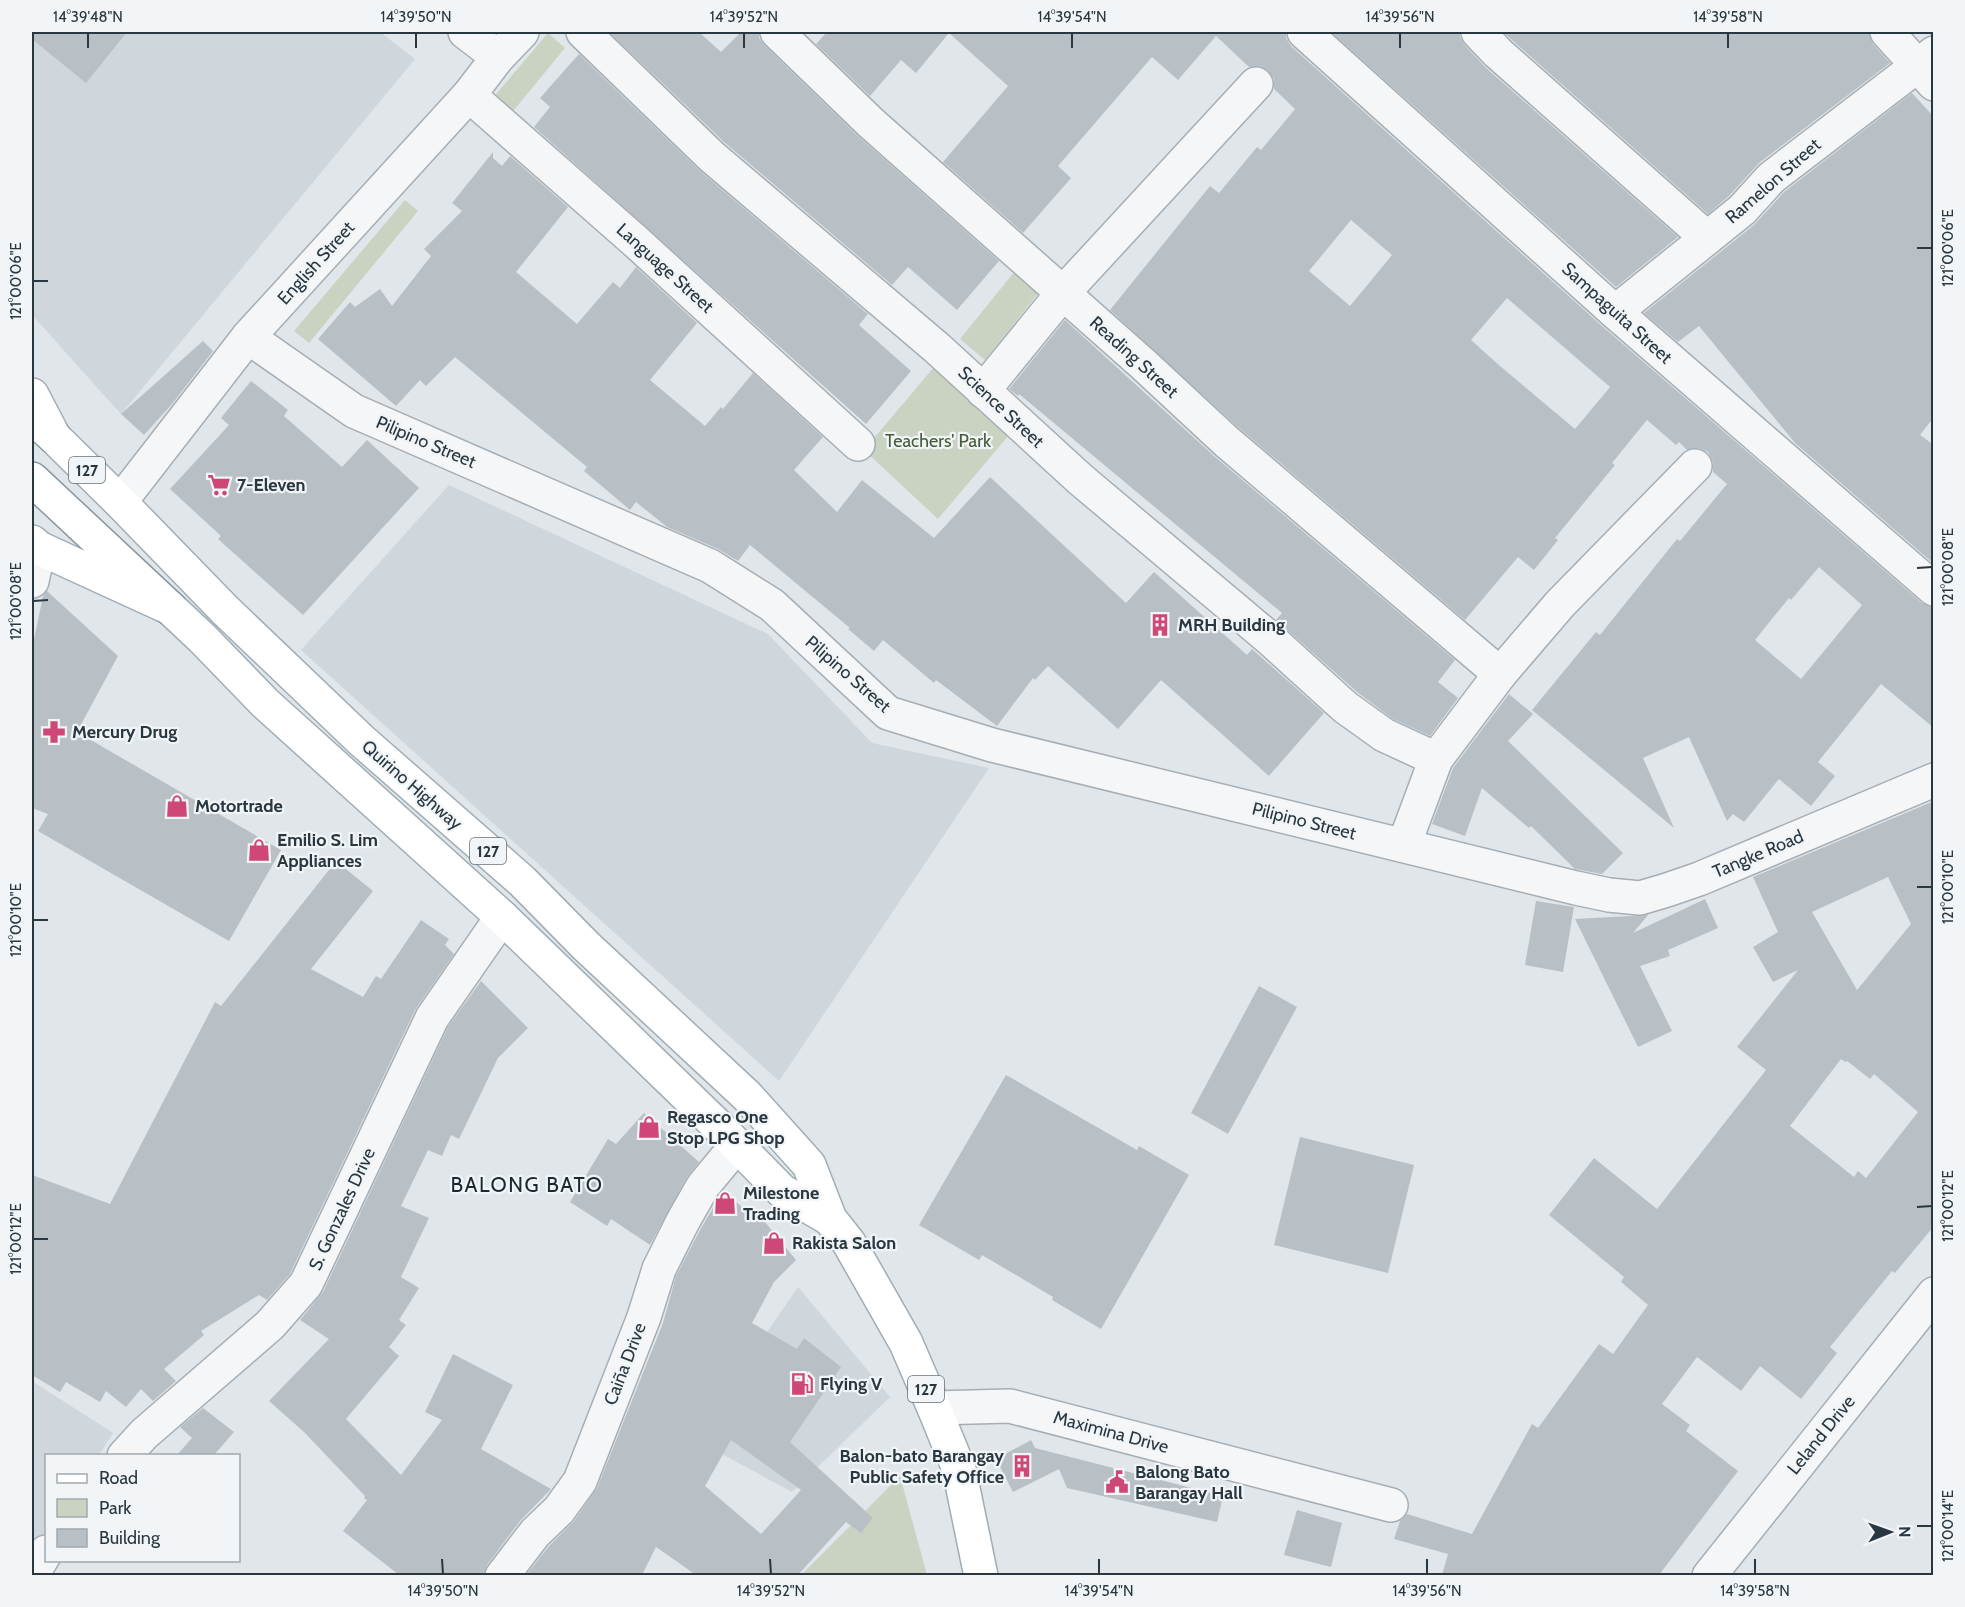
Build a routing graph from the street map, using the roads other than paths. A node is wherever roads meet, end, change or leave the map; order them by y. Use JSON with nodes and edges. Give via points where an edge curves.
{"nodes":[{"id":1,"x":465,"y":32,"type":"edge"},
{"id":2,"x":522,"y":32,"type":"edge"},
{"id":3,"x":583,"y":32,"type":"edge"},
{"id":4,"x":777,"y":32,"type":"edge"},
{"id":5,"x":1304,"y":32,"type":"edge"},
{"id":6,"x":1478,"y":32,"type":"edge"},
{"id":7,"x":1887,"y":32,"type":"edge"},
{"id":8,"x":498,"y":57,"type":"junction"},
{"id":9,"x":1928,"y":68,"type":"edge"},
{"id":10,"x":1256,"y":84,"type":"dead end"},
{"id":11,"x":469,"y":95,"type":"junction"},
{"id":12,"x":1707,"y":238,"type":"junction"},
{"id":13,"x":1062,"y":294,"type":"junction"},
{"id":14,"x":1615,"y":312,"type":"junction"},
{"id":15,"x":248,"y":337,"type":"junction"},
{"id":16,"x":983,"y":391,"type":"junction"},
{"id":17,"x":32,"y":395,"type":"edge"},
{"id":18,"x":43,"y":427,"type":"edge"},
{"id":19,"x":858,"y":444,"type":"dead end"},
{"id":20,"x":1695,"y":466,"type":"dead end"},
{"id":21,"x":32,"y":479,"type":"edge"},
{"id":22,"x":120,"y":502,"type":"junction"},
{"id":23,"x":35,"y":545,"type":"edge"},
{"id":24,"x":32,"y":581,"type":"edge"},
{"id":25,"x":1934,"y":590,"type":"edge"},
{"id":26,"x":170,"y":608,"type":"junction"},
{"id":27,"x":1500,"y":674,"type":"junction"},
{"id":28,"x":1436,"y":759,"type":"junction"},
{"id":29,"x":1934,"y":780,"type":"edge"},
{"id":30,"x":1404,"y":845,"type":"junction"},
{"id":31,"x":1576,"y":888,"type":"joint"},
{"id":32,"x":502,"y":917,"type":"junction"},
{"id":33,"x":737,"y":1145,"type":"junction"},
{"id":34,"x":830,"y":1219,"type":"junction"},
{"id":35,"x":1934,"y":1294,"type":"edge"},
{"id":36,"x":934,"y":1408,"type":"junction"},
{"id":37,"x":125,"y":1454,"type":"edge"},
{"id":38,"x":1390,"y":1505,"type":"dead end"},
{"id":39,"x":45,"y":1554,"type":"edge"},
{"id":40,"x":32,"y":1575,"type":"edge"},
{"id":41,"x":502,"y":1575,"type":"edge"},
{"id":42,"x":981,"y":1575,"type":"edge"},
{"id":43,"x":1709,"y":1575,"type":"edge"}],
"edges":[{"from":1,"to":8,"type":"street"},
{"from":2,"to":8,"type":"street","name":"English Street"},
{"from":3,"to":16,"type":"street","name":"Science Street","via":[[711,156]]},
{"from":4,"to":13,"type":"street","name":"Reading Street","via":[[871,123]]},
{"from":5,"to":14,"type":"street","name":"Sampaguita Street"},
{"from":6,"to":12,"type":"street"},
{"from":7,"to":9,"type":"street"},
{"from":8,"to":11,"type":"street","name":"English Street"},
{"from":9,"to":12,"type":"street","name":"Ramelon Street","via":[[1771,178],[1742,210]]},
{"from":10,"to":13,"type":"street"},
{"from":11,"to":15,"type":"street","name":"English Street"},
{"from":11,"to":19,"type":"street","name":"Language Street"},
{"from":12,"to":14,"type":"street","name":"Ramelon Street"},
{"from":13,"to":16,"type":"street"},
{"from":13,"to":27,"type":"street","name":"Reading Street","via":[[1227,442]]},
{"from":14,"to":25,"type":"street","name":"Sampaguita Street"},
{"from":15,"to":22,"type":"street","name":"English Street"},
{"from":15,"to":30,"type":"street","name":"Pilipino Street","via":[[354,411],[710,566],[772,605],[888,713],[992,745]]},
{"from":16,"to":28,"type":"street","name":"Science Street","via":[[1345,707],[1384,735]]},
{"from":17,"to":18,"type":"main road","name":"Quirino Highway"},
{"from":18,"to":22,"type":"main road","name":"Quirino Highway","number":"127"},
{"from":20,"to":27,"type":"street","via":[[1560,604]]},
{"from":21,"to":26,"type":"main road"},
{"from":22,"to":34,"type":"main road","name":"Quirino Highway","number":"127","via":[[225,610],[361,740],[522,880],[747,1096],[809,1165]]},
{"from":23,"to":24,"type":"street"},
{"from":23,"to":26,"type":"main road","name":"Quirino Highway"},
{"from":26,"to":32,"type":"main road","name":"Quirino Highway","number":"127","via":[[265,703]]},
{"from":27,"to":28,"type":"street"},
{"from":28,"to":30,"type":"street"},
{"from":29,"to":31,"type":"street","name":"Tangke Road","via":[[1667,890],[1640,898]]},
{"from":30,"to":31,"type":"street","name":"Pilipino Street"},
{"from":32,"to":33,"type":"main road","name":"Quirino Highway","number":"127"},
{"from":32,"to":37,"type":"street","name":"S. Gonzales Drive","via":[[432,1018],[306,1284],[270,1325]]},
{"from":33,"to":34,"type":"main road","name":"Quirino Highway","number":"127","via":[[782,1191]]},
{"from":33,"to":41,"type":"street","name":"Caiña Drive","via":[[704,1186],[659,1269],[580,1482]]},
{"from":34,"to":36,"type":"main road","name":"Quirino Highway","number":"127","via":[[849,1243],[906,1343]]},
{"from":35,"to":43,"type":"street","name":"Leland Drive"},
{"from":36,"to":38,"type":"street","name":"Maximina Drive","via":[[1010,1406]]},
{"from":36,"to":42,"type":"main road","name":"Quirino Highway","number":"127","via":[[959,1469]]},
{"from":39,"to":40,"type":"street"}]}
